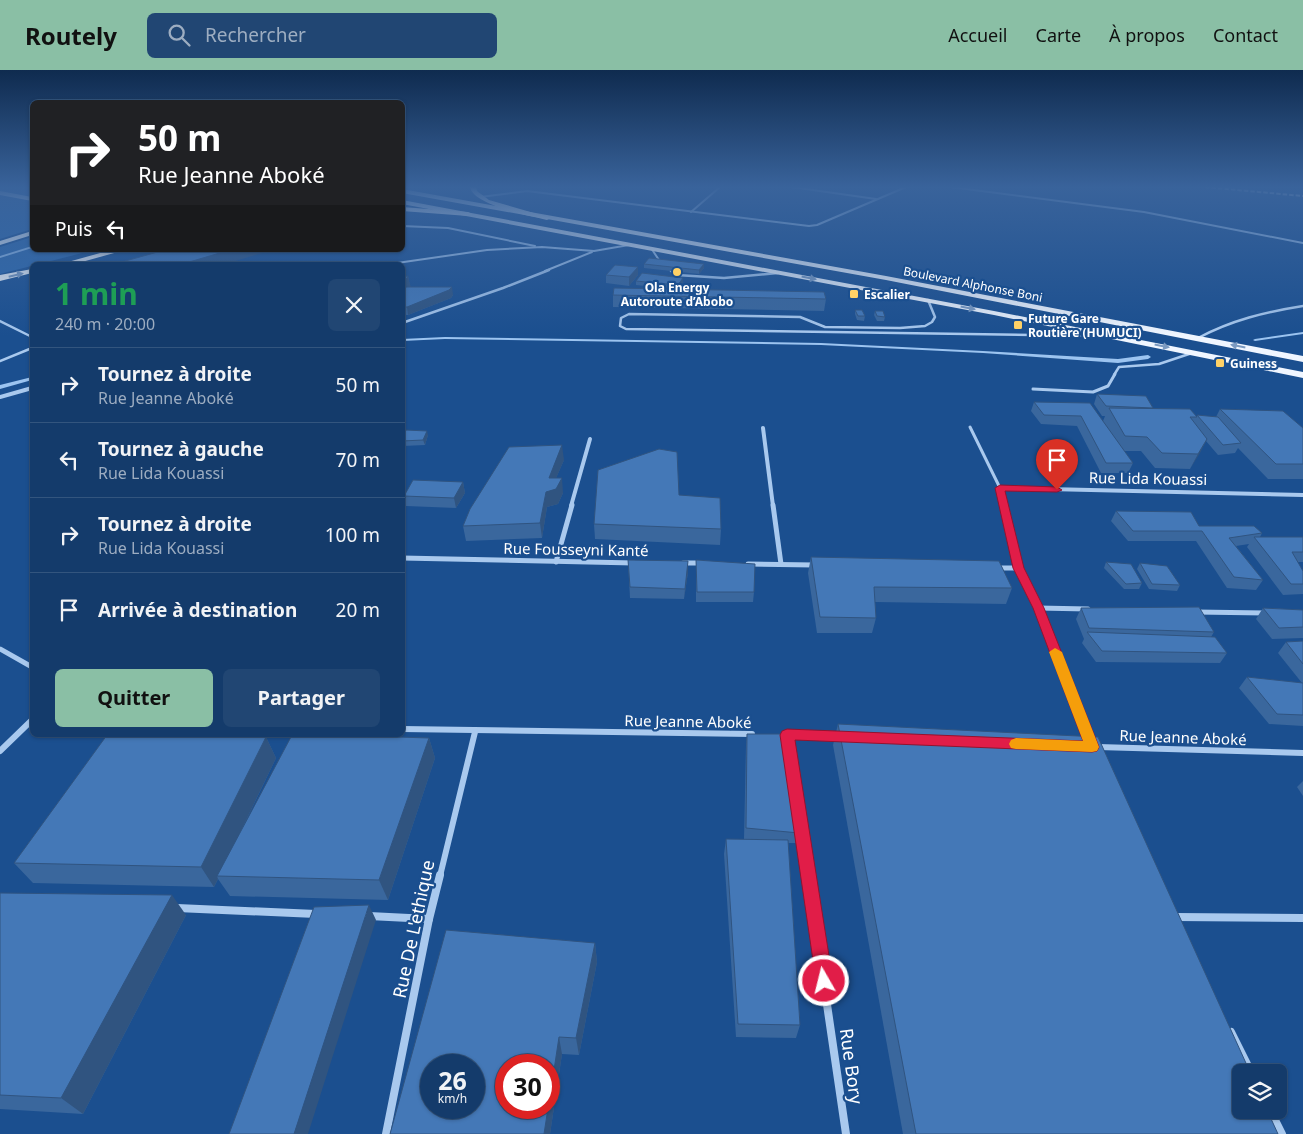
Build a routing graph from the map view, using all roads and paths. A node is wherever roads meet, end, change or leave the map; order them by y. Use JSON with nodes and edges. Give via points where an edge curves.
{"nodes":[{"id":1,"x":23,"y":237,"type":"edge"},
{"id":2,"x":491,"y":237,"type":"edge"},
{"id":3,"x":587,"y":237,"type":"edge"},
{"id":4,"x":652,"y":237,"type":"edge"},
{"id":5,"x":1270,"y":237,"type":"edge"},
{"id":6,"x":0,"y":243,"type":"edge"},
{"id":7,"x":1303,"y":243,"type":"edge"},
{"id":8,"x":631,"y":245,"type":"junction"},
{"id":9,"x":542,"y":247,"type":"junction"},
{"id":10,"x":651,"y":248,"type":"junction"},
{"id":11,"x":594,"y":251,"type":"junction"},
{"id":12,"x":96,"y":252,"type":"edge"},
{"id":13,"x":116,"y":252,"type":"edge"},
{"id":14,"x":64,"y":262,"type":"edge"},
{"id":15,"x":85,"y":262,"type":"edge"},
{"id":16,"x":404,"y":262,"type":"edge"},
{"id":17,"x":661,"y":263,"type":"edge"},
{"id":18,"x":30,"y":271,"type":"edge"},
{"id":19,"x":671,"y":271,"type":"edge"},
{"id":20,"x":783,"y":273,"type":"junction"},
{"id":21,"x":0,"y":278,"type":"edge"},
{"id":22,"x":928,"y":300,"type":"junction"},
{"id":23,"x":1303,"y":306,"type":"edge"},
{"id":24,"x":0,"y":321,"type":"edge"},
{"id":25,"x":405,"y":322,"type":"edge"},
{"id":26,"x":30,"y":336,"type":"edge"},
{"id":27,"x":1109,"y":336,"type":"junction"},
{"id":28,"x":1198,"y":338,"type":"junction"},
{"id":29,"x":30,"y":349,"type":"edge"},
{"id":30,"x":1194,"y":352,"type":"junction"},
{"id":31,"x":1303,"y":359,"type":"edge"},
{"id":32,"x":0,"y":361,"type":"edge"},
{"id":33,"x":1303,"y":375,"type":"edge"},
{"id":34,"x":30,"y":389,"type":"edge"},
{"id":35,"x":1033,"y":389,"type":"dead end"},
{"id":36,"x":0,"y":397,"type":"edge"},
{"id":37,"x":970,"y":427,"type":"dead end"},
{"id":38,"x":762,"y":428,"type":"dead end"},
{"id":39,"x":590,"y":439,"type":"dead end"},
{"id":40,"x":1000,"y":488,"type":"junction"},
{"id":41,"x":1303,"y":495,"type":"edge"},
{"id":42,"x":405,"y":558,"type":"edge"},
{"id":43,"x":556,"y":562,"type":"junction"},
{"id":44,"x":644,"y":563,"type":"edge"},
{"id":45,"x":674,"y":563,"type":"edge"},
{"id":46,"x":713,"y":564,"type":"edge"},
{"id":47,"x":742,"y":564,"type":"edge"},
{"id":48,"x":781,"y":564,"type":"junction"},
{"id":49,"x":821,"y":565,"type":"edge"},
{"id":50,"x":989,"y":567,"type":"edge"},
{"id":51,"x":1019,"y":568,"type":"junction"},
{"id":52,"x":1038,"y":608,"type":"junction"},
{"id":53,"x":1097,"y":609,"type":"edge"},
{"id":54,"x":1185,"y":612,"type":"edge"},
{"id":55,"x":1274,"y":614,"type":"edge"},
{"id":56,"x":0,"y":649,"type":"edge"},
{"id":57,"x":30,"y":666,"type":"edge"},
{"id":58,"x":30,"y":722,"type":"edge"},
{"id":59,"x":405,"y":729,"type":"edge"},
{"id":60,"x":475,"y":732,"type":"junction"},
{"id":61,"x":758,"y":734,"type":"edge"},
{"id":62,"x":777,"y":734,"type":"edge"},
{"id":63,"x":787,"y":735,"type":"junction"},
{"id":64,"x":846,"y":737,"type":"edge"},
{"id":65,"x":789,"y":744,"type":"edge"},
{"id":66,"x":1082,"y":746,"type":"edge"},
{"id":67,"x":1092,"y":747,"type":"junction"},
{"id":68,"x":0,"y":751,"type":"edge"},
{"id":69,"x":1303,"y":753,"type":"edge"},
{"id":70,"x":1097,"y":756,"type":"edge"},
{"id":71,"x":793,"y":772,"type":"edge"},
{"id":72,"x":169,"y":908,"type":"edge"},
{"id":73,"x":1170,"y":908,"type":"edge"},
{"id":74,"x":329,"y":914,"type":"edge"},
{"id":75,"x":359,"y":916,"type":"edge"},
{"id":76,"x":1175,"y":916,"type":"junction"},
{"id":77,"x":1303,"y":918,"type":"edge"},
{"id":78,"x":429,"y":919,"type":"junction"},
{"id":79,"x":1179,"y":925,"type":"edge"},
{"id":80,"x":1230,"y":1029,"type":"edge"},
{"id":81,"x":1247,"y":1064,"type":"edge"},
{"id":82,"x":1274,"y":1119,"type":"edge"},
{"id":83,"x":386,"y":1134,"type":"edge"},
{"id":84,"x":846,"y":1134,"type":"edge"},
{"id":85,"x":1282,"y":1134,"type":"edge"}],
"edges":[{"from":1,"to":6,"type":"highway"},
{"from":2,"to":9,"type":"lane"},
{"from":3,"to":8,"type":"main road","name":"Boulevard Alphonse Boni"},
{"from":4,"to":28,"type":"main road","name":"Boulevard Alphonse Boni"},
{"from":5,"to":7,"type":"lane"},
{"from":8,"to":10,"type":"main road","name":"Boulevard Alphonse Boni"},
{"from":8,"to":11,"type":"lane"},
{"from":9,"to":11,"type":"lane"},
{"from":9,"to":16,"type":"lane","via":[[487,250]]},
{"from":10,"to":17,"type":"lane"},
{"from":10,"to":20,"type":"main road","name":"Boulevard Alphonse Boni"},
{"from":11,"to":25,"type":"lane","via":[[503,288]]},
{"from":12,"to":14,"type":"highway"},
{"from":13,"to":15,"type":"highway"},
{"from":21,"to":18,"type":"highway","one_way":true},
{"from":19,"to":20,"type":"lane","via":[[677,275],[724,278]]},
{"from":20,"to":22,"type":"main road","name":"Boulevard Alphonse Boni","one_way":true},
{"from":22,"to":27,"type":"main road","name":"Boulevard Alphonse Boni","one_way":true},
{"from":22,"to":27,"type":"lane","via":[[935,317],[925,326],[825,327],[800,317],[629,314],[621,318],[620,326],[626,329]]},
{"from":23,"to":28,"type":"lane","via":[[1241,318]]},
{"from":24,"to":26,"type":"lane"},
{"from":27,"to":30,"type":"main road","name":"Boulevard Alphonse Boni","one_way":true},
{"from":31,"to":28,"type":"main road","name":"Boulevard Alphonse Boni","one_way":true},
{"from":29,"to":32,"type":"lane"},
{"from":30,"to":33,"type":"main road","name":"Boulevard Alphonse Boni"},
{"from":30,"to":35,"type":"lane","via":[[1159,364],[1119,367],[1112,384],[1093,392]]},
{"from":34,"to":36,"type":"street"},
{"from":37,"to":40,"type":"lane"},
{"from":38,"to":48,"type":"street"},
{"from":39,"to":43,"type":"street"},
{"from":40,"to":41,"type":"street","name":"Rue Lida Kouassi"},
{"from":40,"to":51,"type":"street"},
{"from":42,"to":43,"type":"street","name":"Rue Fousseyni Kanté"},
{"from":43,"to":44,"type":"street","name":"Rue Fousseyni Kanté"},
{"from":45,"to":46,"type":"street"},
{"from":47,"to":48,"type":"street"},
{"from":48,"to":49,"type":"street"},
{"from":50,"to":51,"type":"street"},
{"from":51,"to":52,"type":"street"},
{"from":52,"to":53,"type":"street"},
{"from":52,"to":67,"type":"street"},
{"from":54,"to":55,"type":"street"},
{"from":56,"to":57,"type":"street"},
{"from":58,"to":68,"type":"street"},
{"from":59,"to":60,"type":"street","name":"Rue Jeanne Aboké"},
{"from":60,"to":61,"type":"street","name":"Rue Jeanne Aboké"},
{"from":60,"to":78,"type":"street","name":"Rue De L'ethique"},
{"from":62,"to":63,"type":"street"},
{"from":63,"to":64,"type":"street"},
{"from":63,"to":65,"type":"street"},
{"from":66,"to":67,"type":"street","name":"Rue Jeanne Aboké"},
{"from":67,"to":69,"type":"street","name":"Rue Jeanne Aboké"},
{"from":67,"to":70,"type":"street"},
{"from":71,"to":84,"type":"street","name":"Rue Bory"},
{"from":72,"to":74,"type":"street"},
{"from":73,"to":76,"type":"street"},
{"from":75,"to":78,"type":"street"},
{"from":76,"to":77,"type":"street"},
{"from":76,"to":79,"type":"street"},
{"from":78,"to":83,"type":"street","name":"Rue De L'ethique"},
{"from":80,"to":81,"type":"street"},
{"from":82,"to":85,"type":"street"}]}
